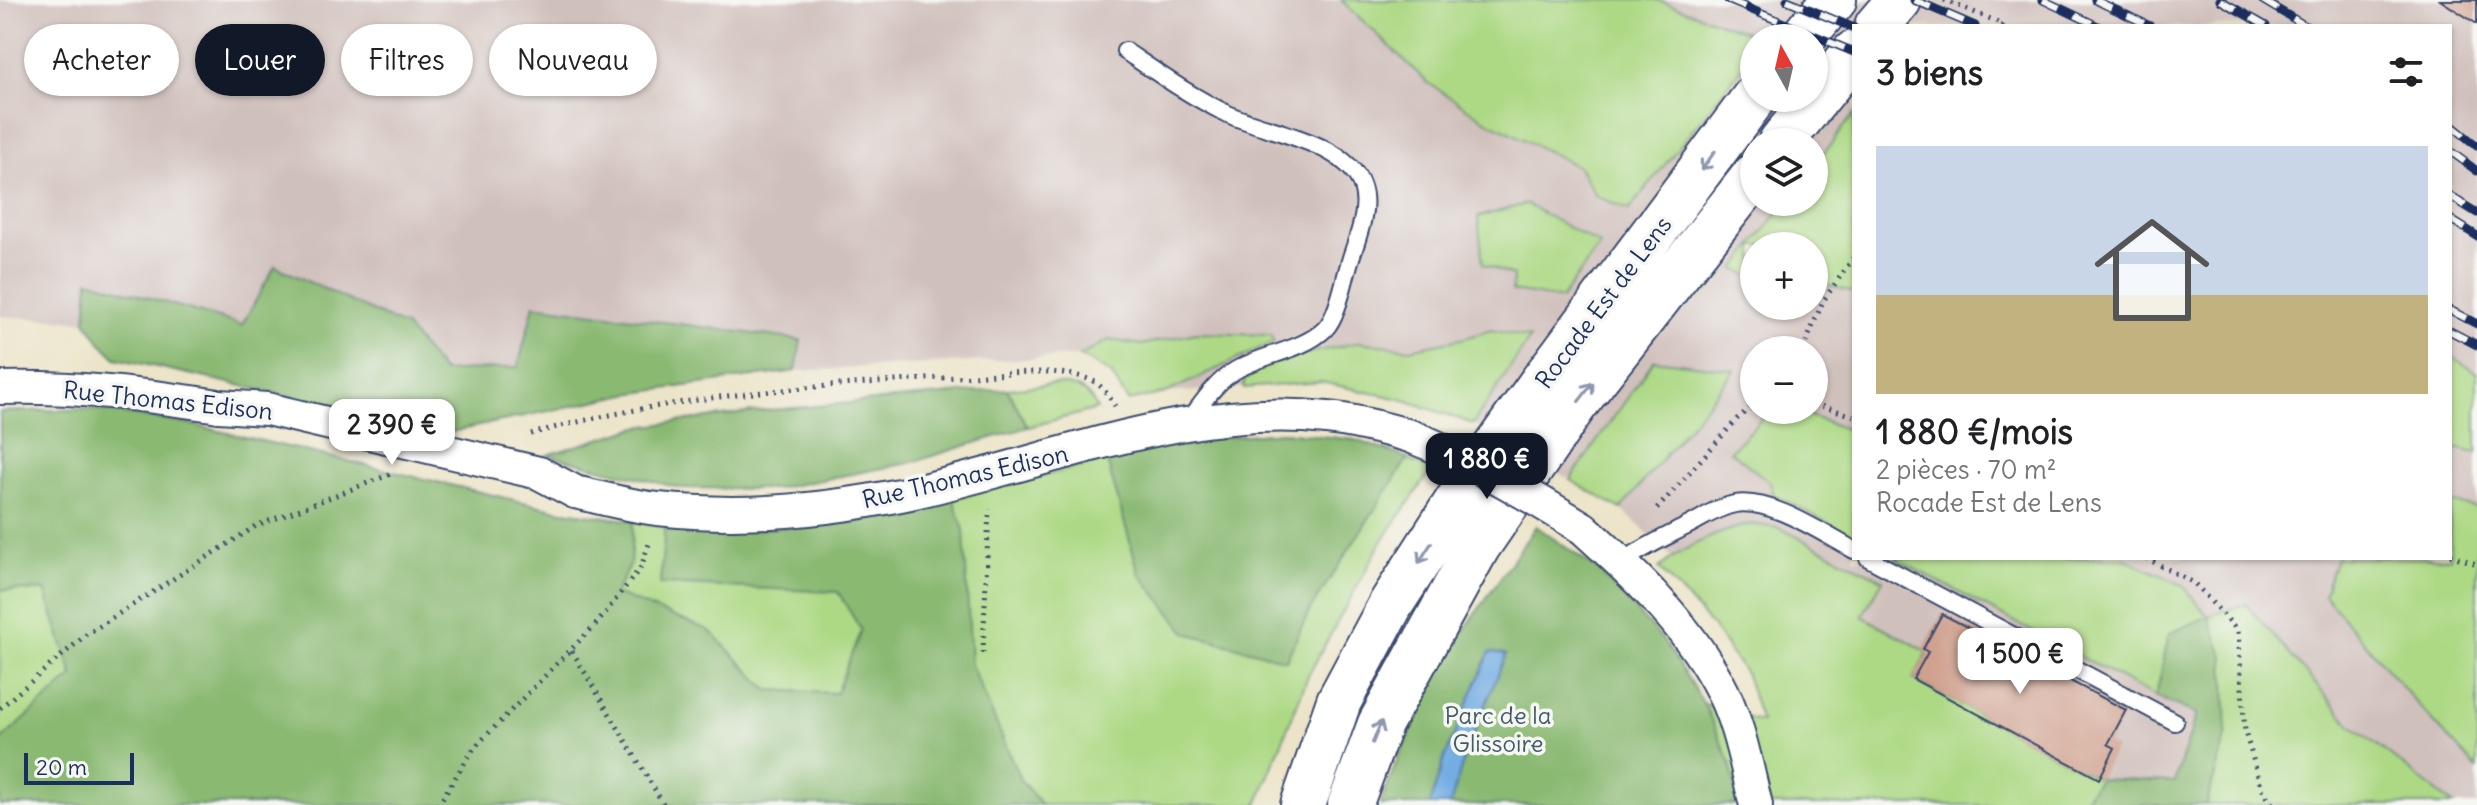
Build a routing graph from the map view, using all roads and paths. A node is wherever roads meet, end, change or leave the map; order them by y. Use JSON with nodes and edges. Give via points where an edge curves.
{"nodes":[{"id":1,"x":1834,"y":0,"type":"edge"},
{"id":2,"x":1899,"y":0,"type":"edge"},
{"id":3,"x":1947,"y":1,"type":"edge"},
{"id":4,"x":1814,"y":24,"type":"edge"},
{"id":5,"x":1879,"y":24,"type":"edge"},
{"id":6,"x":2003,"y":24,"type":"edge"},
{"id":7,"x":1125,"y":51,"type":"dead end"},
{"id":8,"x":1852,"y":55,"type":"edge"},
{"id":9,"x":1744,"y":112,"type":"edge"},
{"id":10,"x":1792,"y":128,"type":"edge"},
{"id":11,"x":1740,"y":194,"type":"edge"},
{"id":12,"x":1852,"y":260,"type":"edge"},
{"id":13,"x":1809,"y":336,"type":"edge"},
{"id":14,"x":0,"y":388,"type":"edge"},
{"id":15,"x":1828,"y":408,"type":"edge"},
{"id":16,"x":1119,"y":414,"type":"dead end"},
{"id":17,"x":1852,"y":415,"type":"edge"},
{"id":18,"x":1740,"y":416,"type":"edge"},
{"id":19,"x":1186,"y":424,"type":"junction"},
{"id":20,"x":527,"y":435,"type":"dead end"},
{"id":21,"x":401,"y":471,"type":"dead end"},
{"id":22,"x":991,"y":472,"type":"junction"},
{"id":23,"x":1668,"y":498,"type":"dead end"},
{"id":24,"x":656,"y":509,"type":"junction"},
{"id":25,"x":1852,"y":549,"type":"edge"},
{"id":26,"x":2452,"y":556,"type":"edge"},
{"id":27,"x":1872,"y":560,"type":"edge"},
{"id":28,"x":2150,"y":560,"type":"edge"},
{"id":29,"x":1621,"y":563,"type":"junction"},
{"id":30,"x":2477,"y":564,"type":"edge"},
{"id":31,"x":572,"y":651,"type":"junction"},
{"id":32,"x":983,"y":653,"type":"dead end"},
{"id":33,"x":0,"y":708,"type":"edge"},
{"id":34,"x":2175,"y":722,"type":"dead end"},
{"id":35,"x":438,"y":805,"type":"edge"},
{"id":36,"x":664,"y":805,"type":"edge"},
{"id":37,"x":1303,"y":805,"type":"edge"},
{"id":38,"x":1350,"y":805,"type":"edge"},
{"id":39,"x":1756,"y":805,"type":"edge"},
{"id":40,"x":2273,"y":805,"type":"edge"}],
"edges":[{"from":1,"to":4,"type":"highway"},
{"from":2,"to":5,"type":"highway"},
{"from":3,"to":6,"type":"path"},
{"from":7,"to":19,"type":"lane","via":[[1230,114],[1335,155],[1352,169],[1365,199],[1332,322],[1310,339],[1236,370]]},
{"from":8,"to":10,"type":"highway"},
{"from":9,"to":37,"type":"highway","name":"Rocade Est de Lens","one_way":true,"via":[[1542,382],[1391,604],[1339,701]]},
{"from":38,"to":11,"type":"highway","name":"Rocade Est de Lens","one_way":true,"via":[[1380,724],[1478,546],[1574,406]]},
{"from":12,"to":13,"type":"path","via":[[1823,301]]},
{"from":14,"to":24,"type":"street","name":"Rue Thomas Edison","bridge":true,"via":[[99,389],[267,409],[539,473],[575,492]]},
{"from":15,"to":17,"type":"path"},
{"from":16,"to":20,"type":"path","via":[[1093,381],[1031,373],[749,393],[636,410]]},
{"from":18,"to":23,"type":"path"},
{"from":19,"to":22,"type":"street","name":"Rue Thomas Edison"},
{"from":19,"to":29,"type":"street","name":"Rue Thomas Edison","bridge":true,"via":[[1290,416],[1368,424],[1410,436],[1504,479],[1583,528]]},
{"from":21,"to":33,"type":"path","via":[[256,526],[87,634]]},
{"from":22,"to":24,"type":"street","name":"Rue Thomas Edison","via":[[906,493],[787,512]]},
{"from":22,"to":32,"type":"path"},
{"from":24,"to":31,"type":"path","via":[[641,567]]},
{"from":25,"to":29,"type":"lane","via":[[1789,516],[1738,503],[1649,543]]},
{"from":26,"to":30,"type":"path"},
{"from":27,"to":34,"type":"lane"},
{"from":28,"to":40,"type":"path","via":[[2194,583],[2238,631],[2245,732],[2262,789]]},
{"from":29,"to":39,"type":"street","name":"Rue Thomas Edison","via":[[1678,623],[1718,682]]},
{"from":31,"to":35,"type":"path","via":[[474,748]]},
{"from":31,"to":36,"type":"path"}]}
